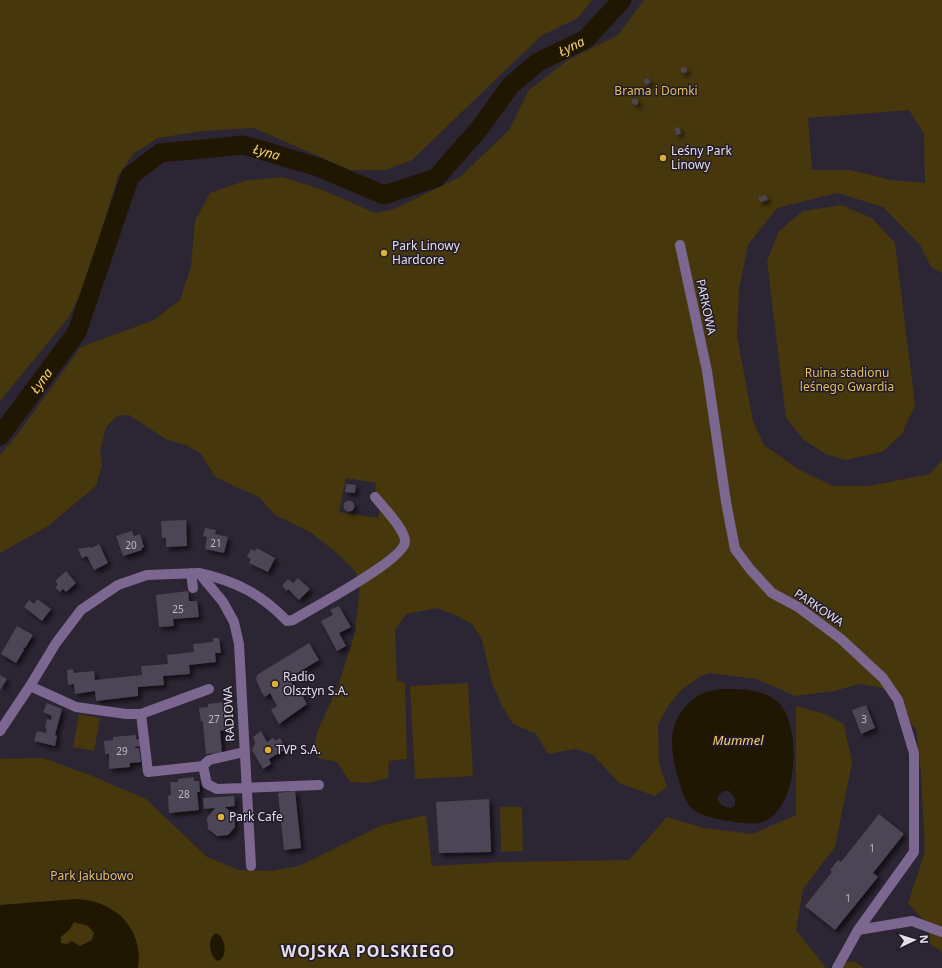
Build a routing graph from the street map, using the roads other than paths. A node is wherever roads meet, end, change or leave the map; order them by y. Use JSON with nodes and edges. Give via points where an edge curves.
{"nodes":[{"id":1,"x":680,"y":245,"type":"dead end"},
{"id":2,"x":375,"y":496,"type":"dead end"},
{"id":3,"x":195,"y":573,"type":"junction"},
{"id":4,"x":193,"y":588,"type":"dead end"},
{"id":5,"x":30,"y":686,"type":"junction"},
{"id":6,"x":209,"y":689,"type":"dead end"},
{"id":7,"x":141,"y":714,"type":"junction"},
{"id":8,"x":0,"y":731,"type":"edge"},
{"id":9,"x":244,"y":752,"type":"junction"},
{"id":10,"x":203,"y":766,"type":"junction"},
{"id":11,"x":319,"y":785,"type":"dead end"},
{"id":12,"x":246,"y":787,"type":"junction"},
{"id":13,"x":251,"y":866,"type":"dead end"},
{"id":14,"x":858,"y":930,"type":"junction"},
{"id":15,"x":942,"y":932,"type":"edge"},
{"id":16,"x":837,"y":968,"type":"edge"}],
"edges":[{"from":1,"to":14,"type":"street","name":"PARKOWA","via":[[710,385],[735,549],[772,593],[798,607],[841,638],[883,678],[898,700],[914,753],[914,852]]},
{"from":2,"to":3,"type":"street","via":[[403,532],[405,542],[401,551],[392,560],[293,620],[287,621],[251,591],[221,578]]},
{"from":3,"to":4,"type":"street"},
{"from":3,"to":5,"type":"street","via":[[147,575],[118,584],[80,610]]},
{"from":3,"to":9,"type":"street","name":"RADIOWA","via":[[223,602],[234,622],[239,644]]},
{"from":5,"to":7,"type":"street","via":[[76,707]]},
{"from":5,"to":8,"type":"street"},
{"from":6,"to":7,"type":"street"},
{"from":7,"to":10,"type":"street","via":[[148,772]]},
{"from":9,"to":10,"type":"street","via":[[209,760]]},
{"from":9,"to":12,"type":"street","name":"RADIOWA"},
{"from":10,"to":12,"type":"street","via":[[208,784],[218,790]]},
{"from":11,"to":12,"type":"street"},
{"from":12,"to":13,"type":"street","name":"RADIOWA"},
{"from":14,"to":15,"type":"street","via":[[912,921]]},
{"from":14,"to":16,"type":"street","name":"PARKOWA"}]}
